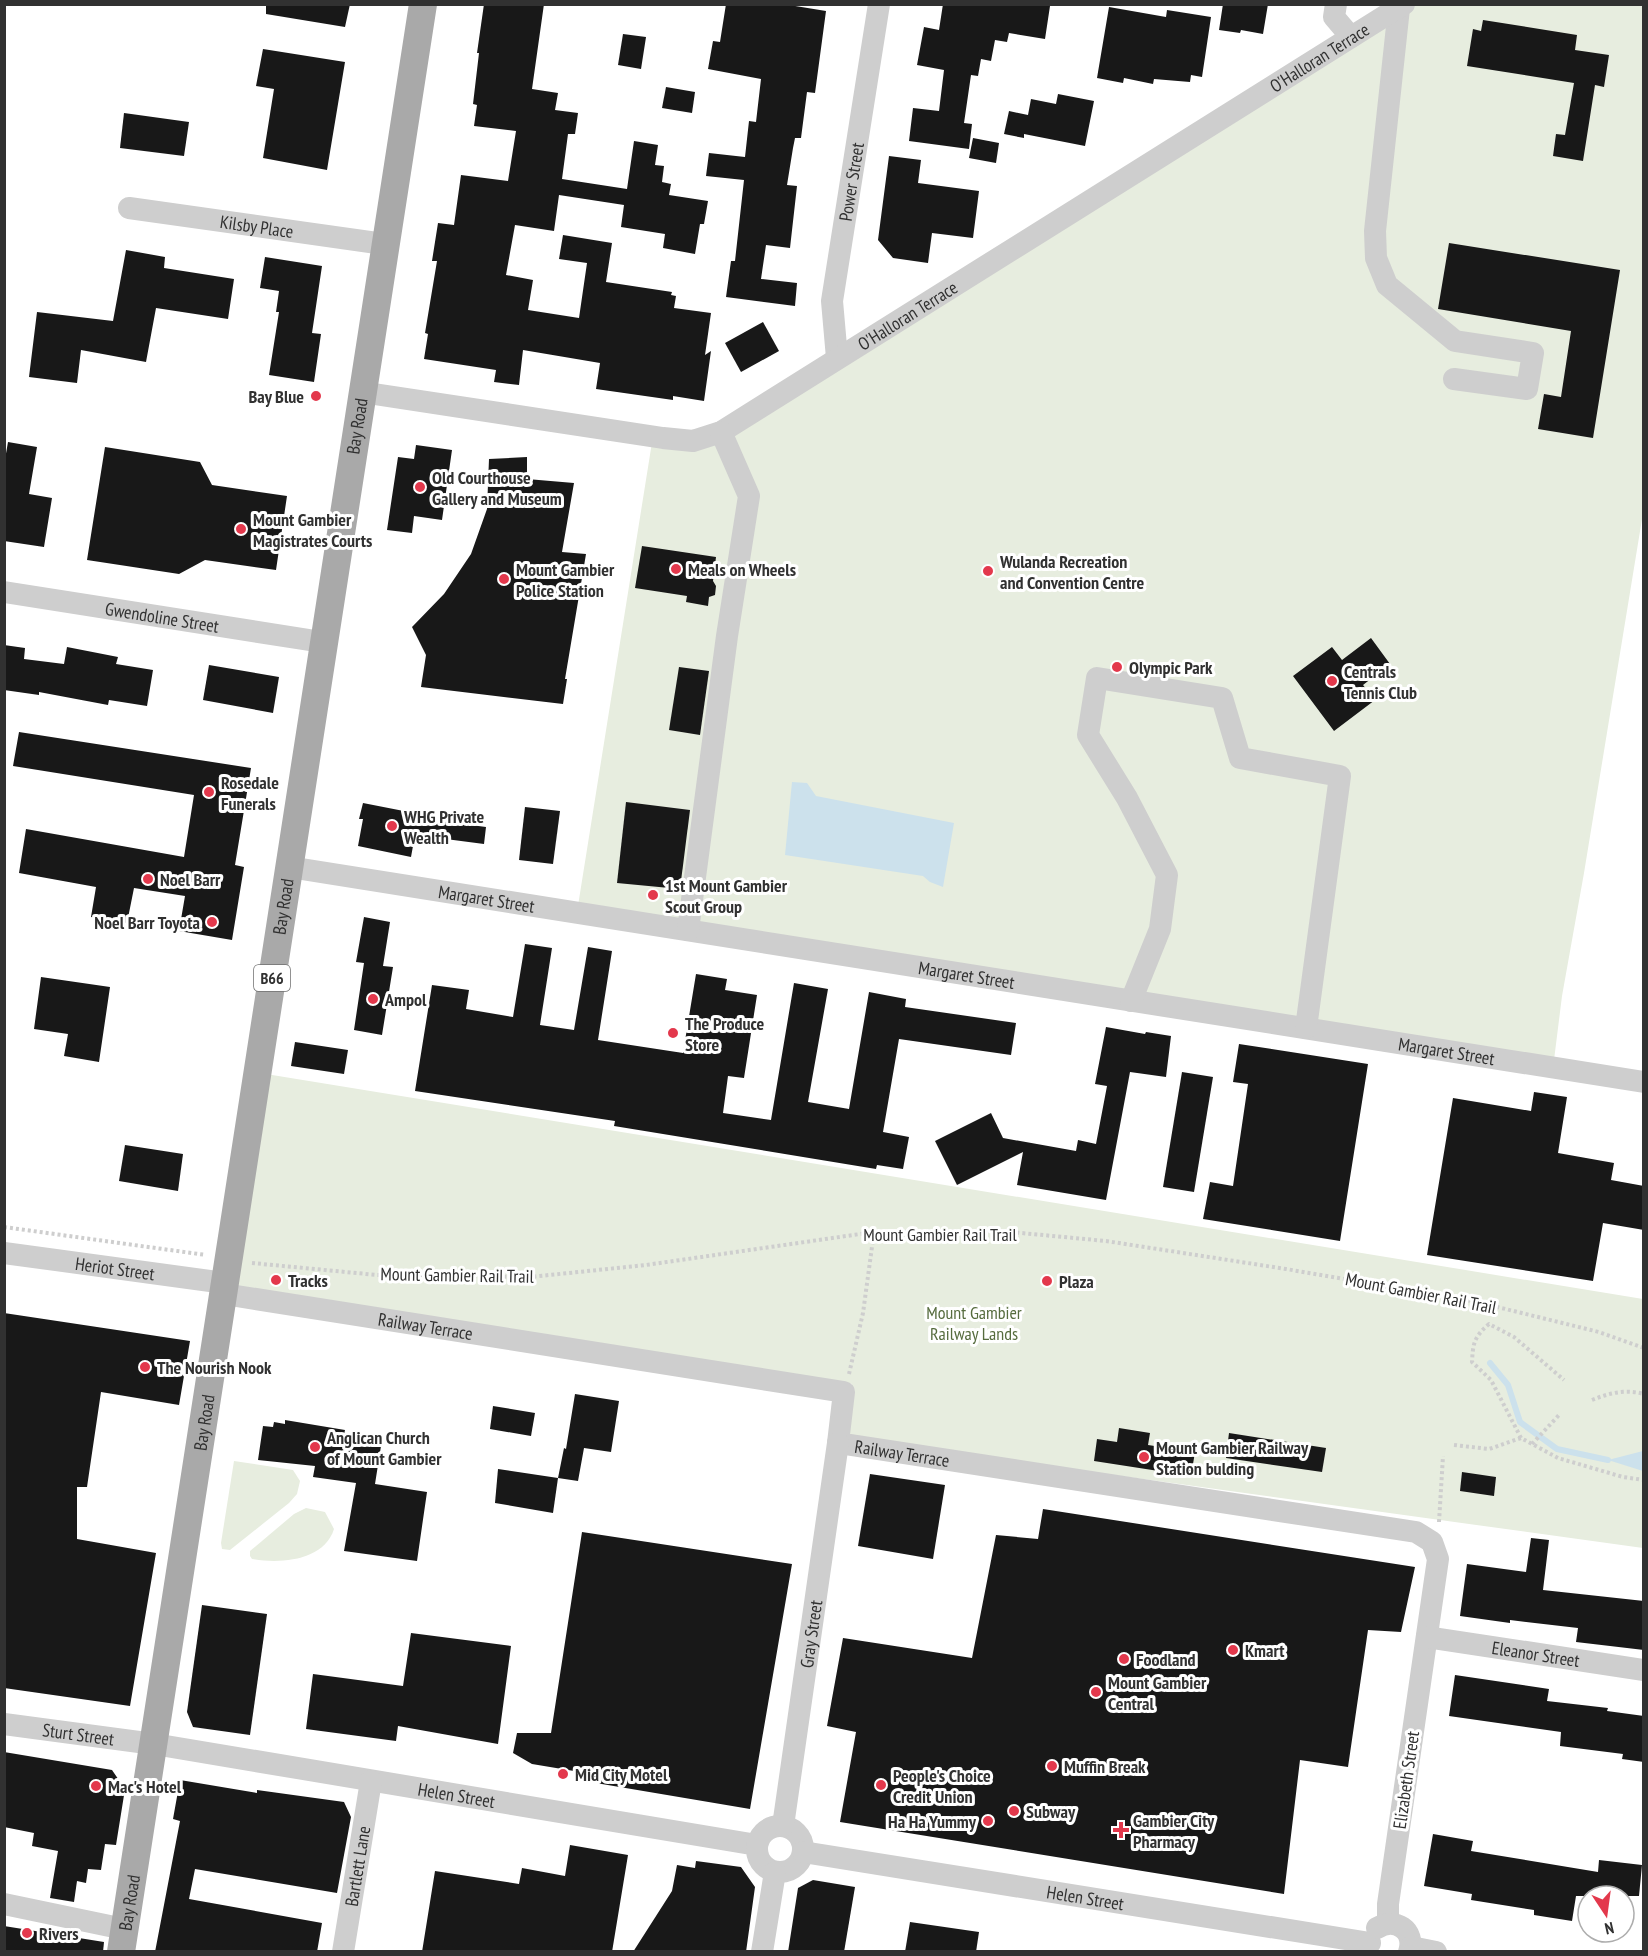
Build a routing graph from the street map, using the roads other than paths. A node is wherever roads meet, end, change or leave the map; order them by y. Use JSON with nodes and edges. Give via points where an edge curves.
{"nodes":[{"id":1,"x":423,"y":4,"type":"edge"},
{"id":2,"x":879,"y":4,"type":"edge"},
{"id":3,"x":1336,"y":4,"type":"edge"},
{"id":4,"x":1402,"y":6,"type":"edge"},
{"id":5,"x":1351,"y":38,"type":"junction"},
{"id":6,"x":129,"y":208,"type":"dead end"},
{"id":7,"x":384,"y":244,"type":"junction"},
{"id":8,"x":837,"y":358,"type":"junction"},
{"id":9,"x":1454,"y":379,"type":"dead end"},
{"id":10,"x":361,"y":392,"type":"junction"},
{"id":11,"x":721,"y":432,"type":"junction"},
{"id":12,"x":4,"y":592,"type":"edge"},
{"id":13,"x":322,"y":642,"type":"junction"},
{"id":14,"x":289,"y":867,"type":"junction"},
{"id":15,"x":688,"y":930,"type":"junction"},
{"id":16,"x":1131,"y":1001,"type":"junction"},
{"id":17,"x":1306,"y":1028,"type":"junction"},
{"id":18,"x":1644,"y":1082,"type":"edge"},
{"id":19,"x":4,"y":1253,"type":"edge"},
{"id":20,"x":226,"y":1278,"type":"junction"},
{"id":21,"x":838,"y":1443,"type":"junction"},
{"id":22,"x":1427,"y":1637,"type":"junction"},
{"id":23,"x":1644,"y":1670,"type":"edge"},
{"id":24,"x":4,"y":1724,"type":"edge"},
{"id":25,"x":154,"y":1744,"type":"junction"},
{"id":26,"x":371,"y":1781,"type":"junction"},
{"id":27,"x":783,"y":1826,"type":"junction"},
{"id":28,"x":757,"y":1845,"type":"junction"},
{"id":29,"x":803,"y":1852,"type":"junction"},
{"id":30,"x":775,"y":1872,"type":"junction"},
{"id":31,"x":4,"y":1904,"type":"edge"},
{"id":32,"x":1388,"y":1923,"type":"junction"},
{"id":33,"x":122,"y":1940,"type":"edge"},
{"id":34,"x":1371,"y":1947,"type":"edge"},
{"id":35,"x":1410,"y":1949,"type":"edge"},
{"id":36,"x":343,"y":1952,"type":"edge"},
{"id":37,"x":762,"y":1952,"type":"edge"},
{"id":38,"x":1436,"y":1952,"type":"edge"}],
"edges":[{"from":1,"to":7,"type":"main road","name":"Bay Road","number":"B66"},
{"from":2,"to":8,"type":"street","name":"Power Street","via":[[832,301]]},
{"from":3,"to":5,"type":"street","via":[[1334,17]]},
{"from":4,"to":5,"type":"street","name":"O'Halloran Terrace"},
{"from":4,"to":9,"type":"street","via":[[1375,231],[1376,258],[1388,285],[1455,341],[1533,353],[1527,389]]},
{"from":5,"to":8,"type":"street","name":"O'Halloran Terrace"},
{"from":6,"to":7,"type":"street","name":"Kilsby Place"},
{"from":7,"to":10,"type":"main road","name":"Bay Road","number":"B66"},
{"from":8,"to":11,"type":"street","name":"O'Halloran Terrace"},
{"from":10,"to":11,"type":"street","name":"O'Halloran Terrace","via":[[663,438],[693,441]]},
{"from":10,"to":13,"type":"main road","name":"Bay Road","number":"B66"},
{"from":11,"to":15,"type":"street","via":[[750,496]]},
{"from":12,"to":13,"type":"street","name":"Gwendoline Street"},
{"from":13,"to":14,"type":"main road","name":"Bay Road","number":"B66"},
{"from":14,"to":15,"type":"street","name":"Margaret Street"},
{"from":14,"to":20,"type":"main road","name":"Bay Road","number":"B66"},
{"from":15,"to":16,"type":"street","name":"Margaret Street"},
{"from":16,"to":17,"type":"street","name":"Margaret Street"},
{"from":16,"to":17,"type":"street","via":[[1160,929],[1167,875],[1127,798],[1088,735],[1097,678],[1222,698],[1240,758],[1340,776]]},
{"from":17,"to":18,"type":"street","name":"Margaret Street"},
{"from":19,"to":20,"type":"street","name":"Heriot Street"},
{"from":20,"to":21,"type":"street","name":"Railway Terrace","via":[[844,1392]]},
{"from":20,"to":25,"type":"main road","name":"Bay Road","number":"B66"},
{"from":21,"to":22,"type":"street","name":"Railway Terrace","via":[[1416,1532],[1432,1542],[1438,1559]]},
{"from":21,"to":27,"type":"street","name":"Gray Street"},
{"from":22,"to":23,"type":"street","name":"Eleanor Street"},
{"from":22,"to":32,"type":"street","name":"Elizabeth Street"},
{"from":24,"to":25,"type":"street","name":"Sturt Street"},
{"from":25,"to":26,"type":"street","name":"Helen Street"},
{"from":25,"to":33,"type":"main road","name":"Bay Road","number":"B66"},
{"from":26,"to":28,"type":"street","name":"Helen Street"},
{"from":26,"to":36,"type":"street","name":"Bartlett Lane"},
{"from":27,"to":28,"type":"street","via":[[769,1828]]},
{"from":27,"to":29,"type":"street","via":[[796,1832]]},
{"from":28,"to":30,"type":"street","via":[[759,1859]]},
{"from":29,"to":30,"type":"street","via":[[796,1866]]},
{"from":29,"to":34,"type":"street","name":"Helen Street"},
{"from":30,"to":37,"type":"street"},
{"from":31,"to":33,"type":"street"},
{"from":32,"to":34,"type":"street","via":[[1373,1932]]},
{"from":32,"to":35,"type":"street","via":[[1406,1929]]},
{"from":35,"to":38,"type":"street"}]}
